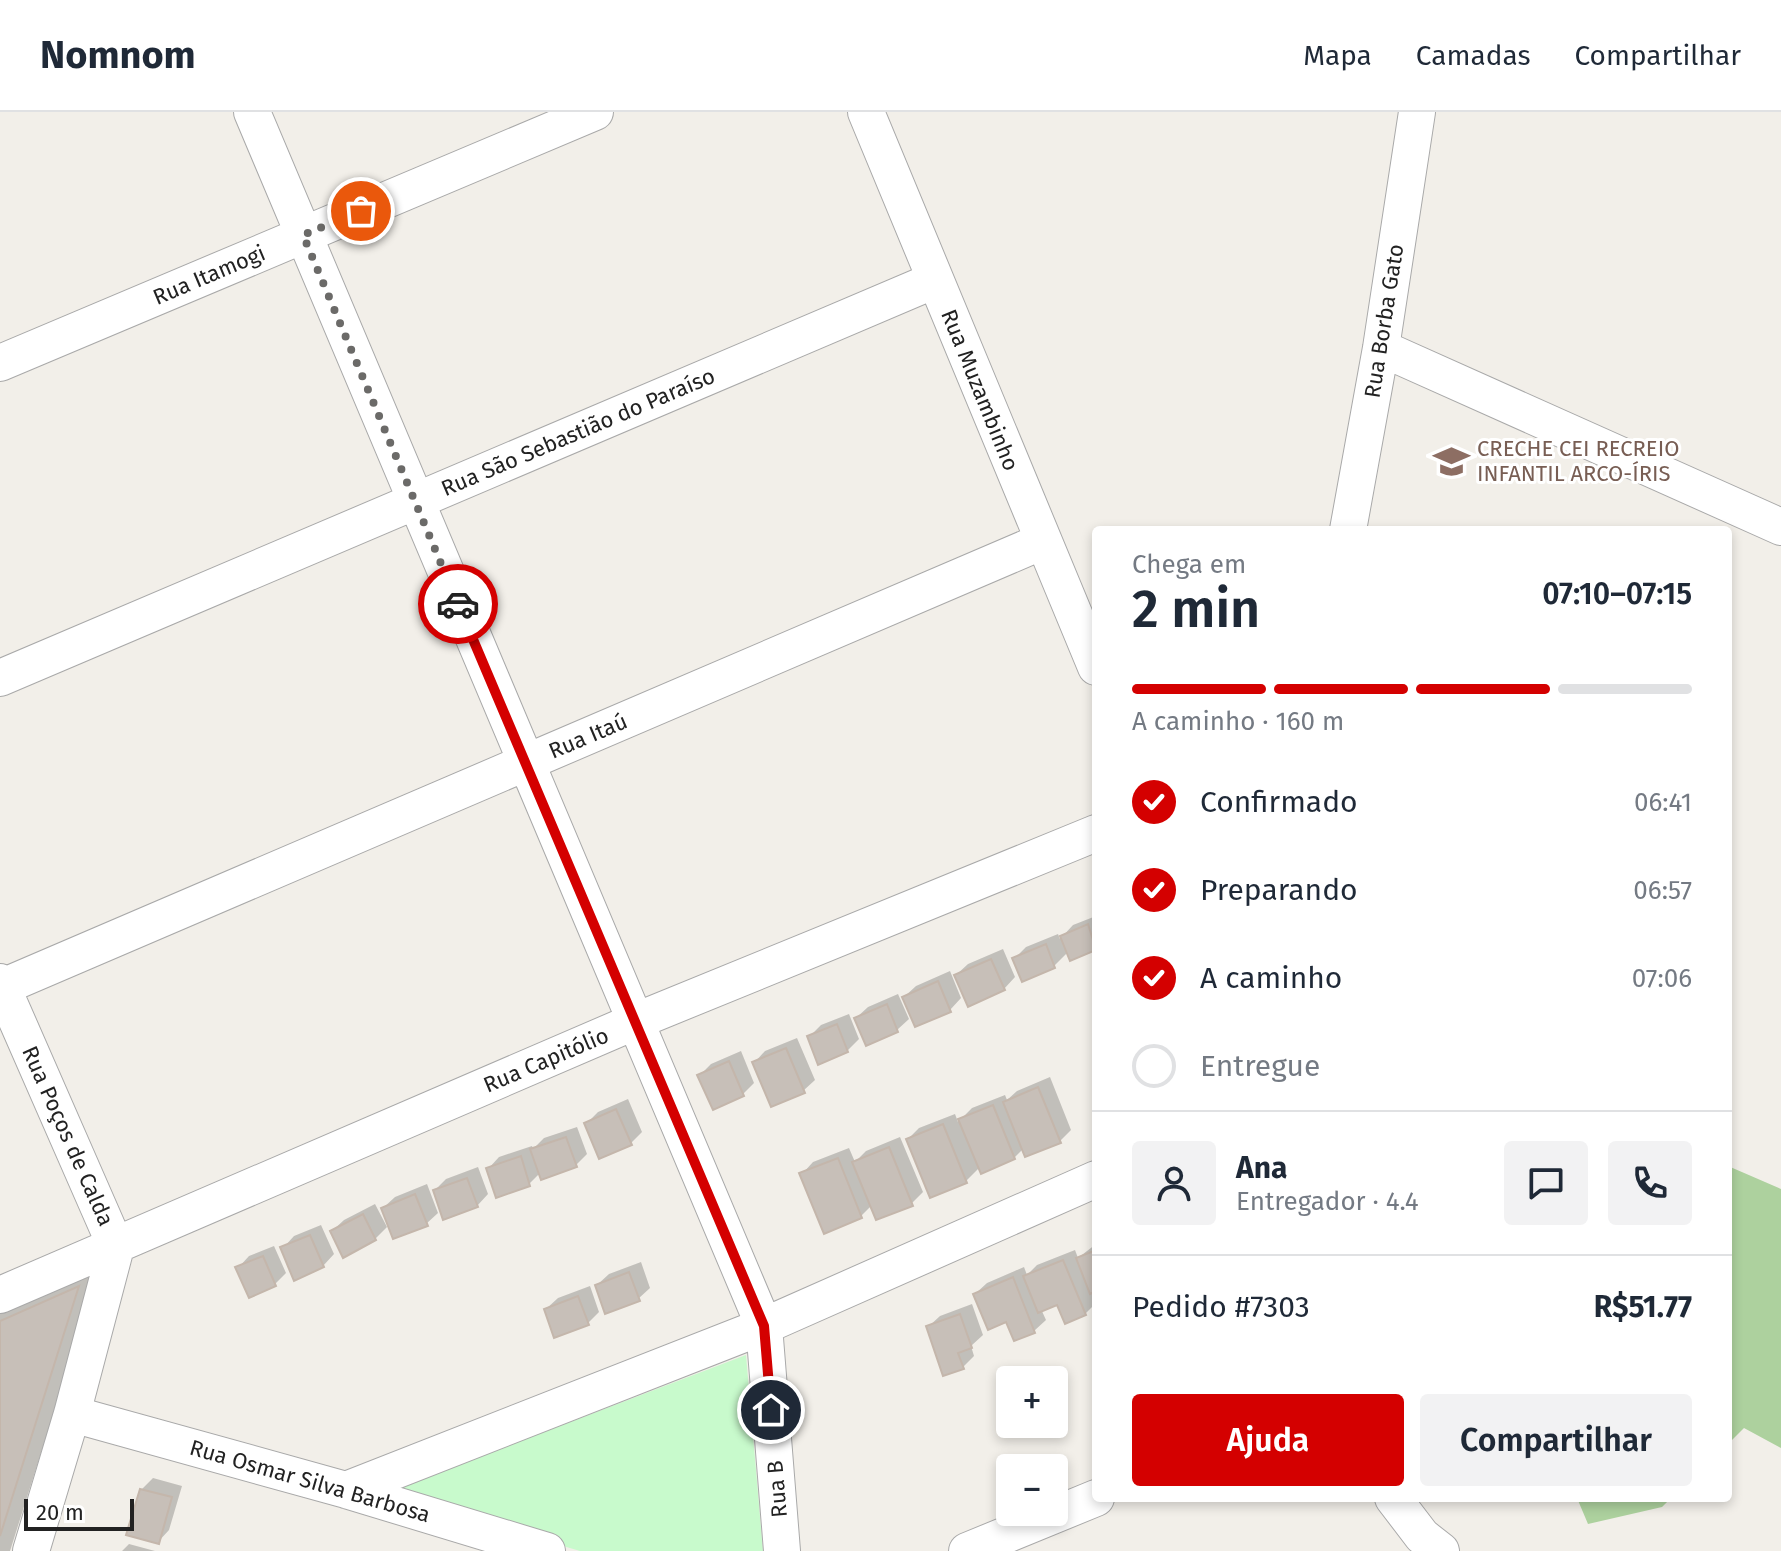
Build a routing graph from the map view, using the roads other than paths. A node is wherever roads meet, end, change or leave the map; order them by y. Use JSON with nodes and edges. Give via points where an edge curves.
{"nodes":[{"id":1,"x":252,"y":112,"type":"edge"},
{"id":2,"x":595,"y":112,"type":"edge"},
{"id":3,"x":866,"y":112,"type":"edge"},
{"id":4,"x":1415,"y":112,"type":"edge"},
{"id":5,"x":303,"y":235,"type":"junction"},
{"id":6,"x":935,"y":280,"type":"junction"},
{"id":7,"x":1381,"y":348,"type":"junction"},
{"id":8,"x":0,"y":363,"type":"edge"},
{"id":9,"x":414,"y":501,"type":"junction"},
{"id":10,"x":1349,"y":526,"type":"edge"},
{"id":11,"x":1781,"y":527,"type":"edge"},
{"id":12,"x":1043,"y":541,"type":"junction"},
{"id":13,"x":1092,"y":657,"type":"edge"},
{"id":14,"x":0,"y":678,"type":"edge"},
{"id":15,"x":526,"y":763,"type":"junction"},
{"id":16,"x":1092,"y":835,"type":"edge"},
{"id":17,"x":1,"y":986,"type":"edge"},
{"id":18,"x":636,"y":1021,"type":"junction"},
{"id":19,"x":1092,"y":1181,"type":"edge"},
{"id":20,"x":116,"y":1247,"type":"junction"},
{"id":21,"x":0,"y":1295,"type":"edge"},
{"id":22,"x":764,"y":1326,"type":"junction"},
{"id":23,"x":72,"y":1414,"type":"junction"},
{"id":24,"x":346,"y":1490,"type":"junction"},
{"id":25,"x":1092,"y":1500,"type":"edge"},
{"id":26,"x":1396,"y":1502,"type":"edge"},
{"id":27,"x":31,"y":1551,"type":"edge"},
{"id":28,"x":547,"y":1551,"type":"edge"},
{"id":29,"x":782,"y":1551,"type":"edge"},
{"id":30,"x":967,"y":1551,"type":"edge"},
{"id":31,"x":1441,"y":1551,"type":"edge"}],
"edges":[{"from":1,"to":5,"type":"street","name":"Rua B"},
{"from":2,"to":5,"type":"street","name":"Rua Itamogi"},
{"from":3,"to":6,"type":"street","name":"Rua Muzambinho"},
{"from":4,"to":7,"type":"street","name":"Rua Borba Gato"},
{"from":5,"to":8,"type":"street","name":"Rua Itamogi"},
{"from":5,"to":9,"type":"street","name":"Rua B"},
{"from":6,"to":9,"type":"street","name":"Rua São Sebastião do Paraíso"},
{"from":6,"to":12,"type":"street","name":"Rua Muzambinho"},
{"from":7,"to":10,"type":"street","name":"Rua Borba Gato"},
{"from":7,"to":11,"type":"street"},
{"from":9,"to":14,"type":"street","name":"Rua São Sebastião do Paraíso"},
{"from":9,"to":15,"type":"street","name":"Rua B"},
{"from":12,"to":13,"type":"street","name":"Rua Muzambinho"},
{"from":12,"to":15,"type":"street","name":"Rua Itaú"},
{"from":15,"to":17,"type":"street","name":"Rua Itaú"},
{"from":15,"to":18,"type":"street","name":"Rua B"},
{"from":16,"to":18,"type":"street","name":"Rua Capitólio"},
{"from":17,"to":20,"type":"street","name":"Rua Poços de Calda"},
{"from":18,"to":20,"type":"street","name":"Rua Capitólio"},
{"from":18,"to":22,"type":"street","name":"Rua B"},
{"from":19,"to":22,"type":"street"},
{"from":20,"to":21,"type":"street","name":"Rua Capitólio"},
{"from":20,"to":23,"type":"street"},
{"from":22,"to":24,"type":"street"},
{"from":22,"to":29,"type":"street","name":"Rua B"},
{"from":23,"to":24,"type":"street","name":"Rua Osmar Silva Barbosa"},
{"from":23,"to":27,"type":"street"},
{"from":24,"to":28,"type":"street","name":"Rua Osmar Silva Barbosa"},
{"from":25,"to":30,"type":"street"},
{"from":26,"to":31,"type":"street"}]}
